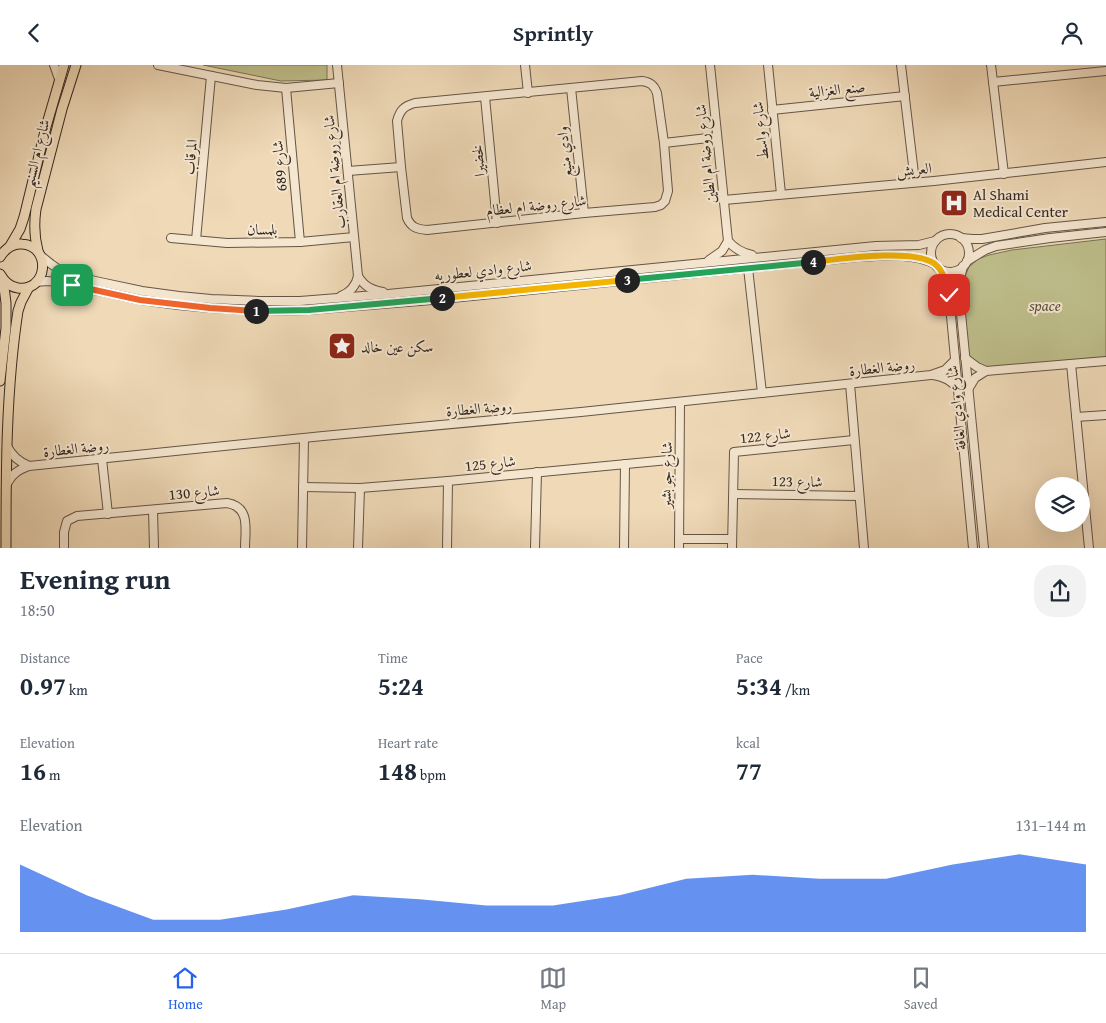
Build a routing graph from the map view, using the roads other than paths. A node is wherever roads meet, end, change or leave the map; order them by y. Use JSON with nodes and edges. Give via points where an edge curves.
{"nodes":[{"id":1,"x":54,"y":65,"type":"edge"},
{"id":2,"x":64,"y":65,"type":"edge"},
{"id":3,"x":76,"y":65,"type":"edge"},
{"id":4,"x":158,"y":65,"type":"edge"},
{"id":5,"x":337,"y":65,"type":"edge"},
{"id":6,"x":525,"y":65,"type":"edge"},
{"id":7,"x":710,"y":65,"type":"edge"},
{"id":8,"x":768,"y":65,"type":"edge"},
{"id":9,"x":901,"y":65,"type":"edge"},
{"id":10,"x":991,"y":65,"type":"edge"},
{"id":11,"x":1106,"y":71,"type":"edge"},
{"id":12,"x":211,"y":76,"type":"junction"},
{"id":13,"x":59,"y":79,"type":"junction"},
{"id":14,"x":994,"y":82,"type":"junction"},
{"id":15,"x":339,"y":83,"type":"junction"},
{"id":16,"x":572,"y":88,"type":"junction"},
{"id":17,"x":286,"y":89,"type":"junction"},
{"id":18,"x":528,"y":93,"type":"junction"},
{"id":19,"x":905,"y":96,"type":"junction"},
{"id":20,"x":485,"y":97,"type":"junction"},
{"id":21,"x":772,"y":110,"type":"junction"},
{"id":22,"x":717,"y":137,"type":"junction"},
{"id":23,"x":664,"y":143,"type":"junction"},
{"id":24,"x":1106,"y":162,"type":"edge"},
{"id":25,"x":401,"y":167,"type":"junction"},
{"id":26,"x":348,"y":171,"type":"junction"},
{"id":27,"x":1004,"y":174,"type":"junction"},
{"id":28,"x":914,"y":182,"type":"junction"},
{"id":29,"x":780,"y":194,"type":"junction"},
{"id":30,"x":724,"y":200,"type":"junction"},
{"id":31,"x":584,"y":213,"type":"junction"},
{"id":32,"x":1106,"y":222,"type":"edge"},
{"id":33,"x":497,"y":223,"type":"junction"},
{"id":34,"x":1106,"y":232,"type":"edge"},
{"id":35,"x":354,"y":237,"type":"junction"},
{"id":36,"x":171,"y":238,"type":"dead end"},
{"id":37,"x":961,"y":238,"type":"junction"},
{"id":38,"x":196,"y":240,"type":"junction"},
{"id":39,"x":728,"y":241,"type":"junction"},
{"id":40,"x":935,"y":241,"type":"junction"},
{"id":41,"x":300,"y":242,"type":"junction"},
{"id":42,"x":10,"y":246,"type":"junction"},
{"id":43,"x":39,"y":253,"type":"junction"},
{"id":44,"x":0,"y":257,"type":"edge"},
{"id":45,"x":760,"y":257,"type":"junction"},
{"id":46,"x":703,"y":262,"type":"junction"},
{"id":47,"x":965,"y":263,"type":"junction"},
{"id":48,"x":937,"y":266,"type":"junction"},
{"id":49,"x":748,"y":268,"type":"junction"},
{"id":50,"x":1,"y":276,"type":"edge"},
{"id":51,"x":358,"y":276,"type":"junction"},
{"id":52,"x":33,"y":285,"type":"junction"},
{"id":53,"x":388,"y":294,"type":"junction"},
{"id":54,"x":335,"y":298,"type":"junction"},
{"id":55,"x":965,"y":358,"type":"junction"},
{"id":56,"x":955,"y":359,"type":"junction"},
{"id":57,"x":1106,"y":361,"type":"edge"},
{"id":58,"x":1072,"y":364,"type":"junction"},
{"id":59,"x":986,"y":371,"type":"junction"},
{"id":60,"x":931,"y":375,"type":"junction"},
{"id":61,"x":0,"y":381,"type":"edge"},
{"id":62,"x":850,"y":384,"type":"junction"},
{"id":63,"x":968,"y":388,"type":"junction"},
{"id":64,"x":959,"y":390,"type":"junction"},
{"id":65,"x":762,"y":393,"type":"junction"},
{"id":66,"x":680,"y":402,"type":"junction"},
{"id":67,"x":1106,"y":415,"type":"edge"},
{"id":68,"x":1076,"y":417,"type":"junction"},
{"id":69,"x":304,"y":439,"type":"junction"},
{"id":70,"x":854,"y":440,"type":"junction"},
{"id":71,"x":7,"y":445,"type":"junction"},
{"id":72,"x":102,"y":459,"type":"junction"},
{"id":73,"x":679,"y":459,"type":"junction"},
{"id":74,"x":625,"y":464,"type":"junction"},
{"id":75,"x":29,"y":466,"type":"junction"},
{"id":76,"x":537,"y":472,"type":"junction"},
{"id":77,"x":448,"y":481,"type":"junction"},
{"id":78,"x":6,"y":486,"type":"junction"},
{"id":79,"x":304,"y":487,"type":"junction"},
{"id":80,"x":360,"y":488,"type":"junction"},
{"id":81,"x":734,"y":494,"type":"junction"},
{"id":82,"x":859,"y":496,"type":"junction"},
{"id":83,"x":153,"y":510,"type":"junction"},
{"id":84,"x":108,"y":514,"type":"junction"},
{"id":85,"x":679,"y":539,"type":"junction"},
{"id":86,"x":732,"y":539,"type":"junction"},
{"id":87,"x":6,"y":548,"type":"edge"},
{"id":88,"x":64,"y":548,"type":"edge"},
{"id":89,"x":154,"y":548,"type":"edge"},
{"id":90,"x":245,"y":548,"type":"edge"},
{"id":91,"x":302,"y":548,"type":"edge"},
{"id":92,"x":358,"y":548,"type":"edge"},
{"id":93,"x":447,"y":548,"type":"edge"},
{"id":94,"x":535,"y":548,"type":"edge"},
{"id":95,"x":624,"y":548,"type":"edge"},
{"id":96,"x":679,"y":548,"type":"edge"},
{"id":97,"x":732,"y":548,"type":"edge"},
{"id":98,"x":864,"y":548,"type":"edge"},
{"id":99,"x":973,"y":548,"type":"edge"},
{"id":100,"x":984,"y":548,"type":"edge"},
{"id":101,"x":1089,"y":548,"type":"edge"}],
"edges":[{"from":1,"to":13,"type":"street"},
{"from":2,"to":13,"type":"main road","name":"شارع ام السنيم"},
{"from":3,"to":43,"type":"main road","name":"شارع ام السنيم","via":[[36,209],[34,222]]},
{"from":4,"to":12,"type":"street"},
{"from":5,"to":15,"type":"street","name":"شارع روضة ام العقارب"},
{"from":6,"to":18,"type":"street"},
{"from":7,"to":22,"type":"street","name":"شارع روضة ام الطين"},
{"from":8,"to":21,"type":"street","name":"شارع واسط"},
{"from":9,"to":19,"type":"street"},
{"from":10,"to":14,"type":"street"},
{"from":11,"to":14,"type":"street"},
{"from":12,"to":17,"type":"street"},
{"from":12,"to":38,"type":"street","name":"المرقاب"},
{"from":13,"to":42,"type":"main road","name":"شارع ام السنيم","via":[[24,217]]},
{"from":14,"to":27,"type":"street"},
{"from":15,"to":17,"type":"street"},
{"from":15,"to":26,"type":"street","name":"شارع روضة ام العقارب"},
{"from":16,"to":18,"type":"street","name":"شارع روضة ام لعظام"},
{"from":16,"to":23,"type":"street","name":"شارع روضة ام لعظام","via":[[642,81],[652,84],[656,88]]},
{"from":16,"to":31,"type":"street","name":"وادي منيع"},
{"from":17,"to":41,"type":"street","name":"شارع 689"},
{"from":18,"to":20,"type":"street","name":"شارع روضة ام لعظام"},
{"from":19,"to":21,"type":"street","name":"صنع الغزالية"},
{"from":19,"to":28,"type":"street"},
{"from":20,"to":25,"type":"street","name":"شارع روضة ام لعظام","via":[[415,103],[402,109],[397,121]]},
{"from":20,"to":33,"type":"street","name":"لخضيرا"},
{"from":21,"to":29,"type":"street","name":"شارع واسط"},
{"from":22,"to":23,"type":"street"},
{"from":22,"to":30,"type":"street","name":"شارع روضة ام الطين"},
{"from":23,"to":31,"type":"street","name":"شارع روضة ام لعظام","via":[[668,191],[661,205]]},
{"from":24,"to":27,"type":"street","name":"العريش"},
{"from":25,"to":26,"type":"street"},
{"from":25,"to":33,"type":"street","name":"شارع روضة ام لعظام","via":[[407,218],[413,227],[427,230]]},
{"from":26,"to":35,"type":"street","name":"شارع روضة ام العقارب"},
{"from":27,"to":28,"type":"street","name":"العريش"},
{"from":28,"to":29,"type":"street","name":"العريش"},
{"from":29,"to":30,"type":"street","name":"العريش"},
{"from":30,"to":39,"type":"street","name":"شارع روضة ام الطين"},
{"from":31,"to":33,"type":"street","name":"شارع روضة ام لعظام"},
{"from":32,"to":37,"type":"street","via":[[982,239]]},
{"from":34,"to":47,"type":"street","via":[[996,246]]},
{"from":35,"to":41,"type":"street","name":"بلمسان"},
{"from":35,"to":51,"type":"street","name":"شارع روضة ام العقارب"},
{"from":36,"to":38,"type":"street","name":"بلمسان"},
{"from":37,"to":40,"type":"street","via":[[944,235]]},
{"from":37,"to":47,"type":"street","via":[[969,254]]},
{"from":38,"to":41,"type":"street","name":"بلمسان"},
{"from":39,"to":45,"type":"street","via":[[741,252]]},
{"from":39,"to":46,"type":"street","via":[[722,251]]},
{"from":40,"to":45,"type":"street","name":"شارع وادي لعطوريه","via":[[919,245]]},
{"from":40,"to":48,"type":"street","via":[[931,253]]},
{"from":42,"to":43,"type":"main road","via":[[24,243]]},
{"from":42,"to":44,"type":"main road","name":"شارع ام السنيم"},
{"from":43,"to":52,"type":"main road","name":"شارع ام السنيم","via":[[43,270]]},
{"from":43,"to":54,"type":"street","name":"شارع وادي لعطوريه","via":[[61,271],[74,276],[142,291],[259,301]]},
{"from":45,"to":46,"type":"street","name":"شارع وادي لعطوريه"},
{"from":46,"to":53,"type":"street","name":"شارع وادي لعطوريه"},
{"from":47,"to":48,"type":"street","via":[[952,271]]},
{"from":47,"to":55,"type":"street","name":"شارع وادي الغافة","via":[[959,293]]},
{"from":48,"to":49,"type":"street","name":"شارع وادي لعطوريه","via":[[919,257],[879,256]]},
{"from":48,"to":56,"type":"street","name":"شارع وادي الغافة","via":[[949,295]]},
{"from":49,"to":52,"type":"street","name":"شارع وادي لعطوريه","via":[[422,300],[267,311],[140,300],[58,282]]},
{"from":49,"to":65,"type":"street"},
{"from":50,"to":52,"type":"main road","via":[[14,287]]},
{"from":50,"to":61,"type":"main road","via":[[6,321]]},
{"from":51,"to":53,"type":"street","via":[[370,289]]},
{"from":51,"to":54,"type":"street","via":[[351,290]]},
{"from":52,"to":71,"type":"main road","via":[[18,311]]},
{"from":53,"to":54,"type":"street","name":"شارع وادي لعطوريه"},
{"from":55,"to":59,"type":"street"},
{"from":55,"to":63,"type":"street","name":"شارع وادي الغافة"},
{"from":56,"to":60,"type":"street","name":"روضة الغطارة","via":[[945,370]]},
{"from":56,"to":64,"type":"street","name":"شارع وادي الغافة"},
{"from":57,"to":58,"type":"street"},
{"from":58,"to":59,"type":"street"},
{"from":58,"to":68,"type":"street"},
{"from":59,"to":63,"type":"street"},
{"from":60,"to":62,"type":"street","name":"روضة الغطارة"},
{"from":60,"to":64,"type":"street","name":"روضة الغطارة","via":[[947,379]]},
{"from":62,"to":65,"type":"street","name":"روضة الغطارة"},
{"from":62,"to":70,"type":"street"},
{"from":63,"to":100,"type":"street","name":"شارع وادي الغافة"},
{"from":64,"to":99,"type":"street","name":"شارع وادي الغافة"},
{"from":65,"to":66,"type":"street","name":"روضة الغطارة"},
{"from":66,"to":69,"type":"street","name":"روضة الغطارة"},
{"from":66,"to":73,"type":"street","name":"شارع جو بشير"},
{"from":67,"to":68,"type":"street"},
{"from":68,"to":101,"type":"street"},
{"from":69,"to":72,"type":"street","name":"روضة الغطارة"},
{"from":69,"to":79,"type":"street"},
{"from":70,"to":81,"type":"street","name":"شارع 122","via":[[734,452]]},
{"from":70,"to":82,"type":"street"},
{"from":71,"to":75,"type":"street","name":"روضة الغطارة","via":[[15,458]]},
{"from":71,"to":78,"type":"main road"},
{"from":72,"to":75,"type":"street","name":"روضة الغطارة"},
{"from":72,"to":84,"type":"street"},
{"from":73,"to":74,"type":"street","name":"شارع 125"},
{"from":73,"to":85,"type":"street","name":"شارع جو بشير"},
{"from":74,"to":76,"type":"street","name":"شارع 125"},
{"from":74,"to":95,"type":"street"},
{"from":75,"to":78,"type":"street","name":"روضة الغطارة","via":[[14,473]]},
{"from":76,"to":77,"type":"street","name":"شارع 125"},
{"from":76,"to":94,"type":"street"},
{"from":77,"to":80,"type":"street","name":"شارع 125"},
{"from":77,"to":93,"type":"street"},
{"from":78,"to":87,"type":"main road"},
{"from":79,"to":80,"type":"street","name":"شارع 125"},
{"from":79,"to":91,"type":"street"},
{"from":80,"to":92,"type":"street"},
{"from":81,"to":82,"type":"street","name":"شارع 123"},
{"from":81,"to":86,"type":"street","name":"شارع 122"},
{"from":82,"to":98,"type":"street"},
{"from":83,"to":84,"type":"street","name":"شارع 130"},
{"from":83,"to":89,"type":"street"},
{"from":83,"to":90,"type":"street","name":"شارع 130","via":[[234,504],[243,512],[245,519]]},
{"from":84,"to":88,"type":"street","name":"شارع 130","via":[[77,516],[67,521]]},
{"from":85,"to":86,"type":"street"},
{"from":85,"to":96,"type":"street","name":"شارع جو بشير"},
{"from":86,"to":97,"type":"street","name":"شارع 122"}]}
